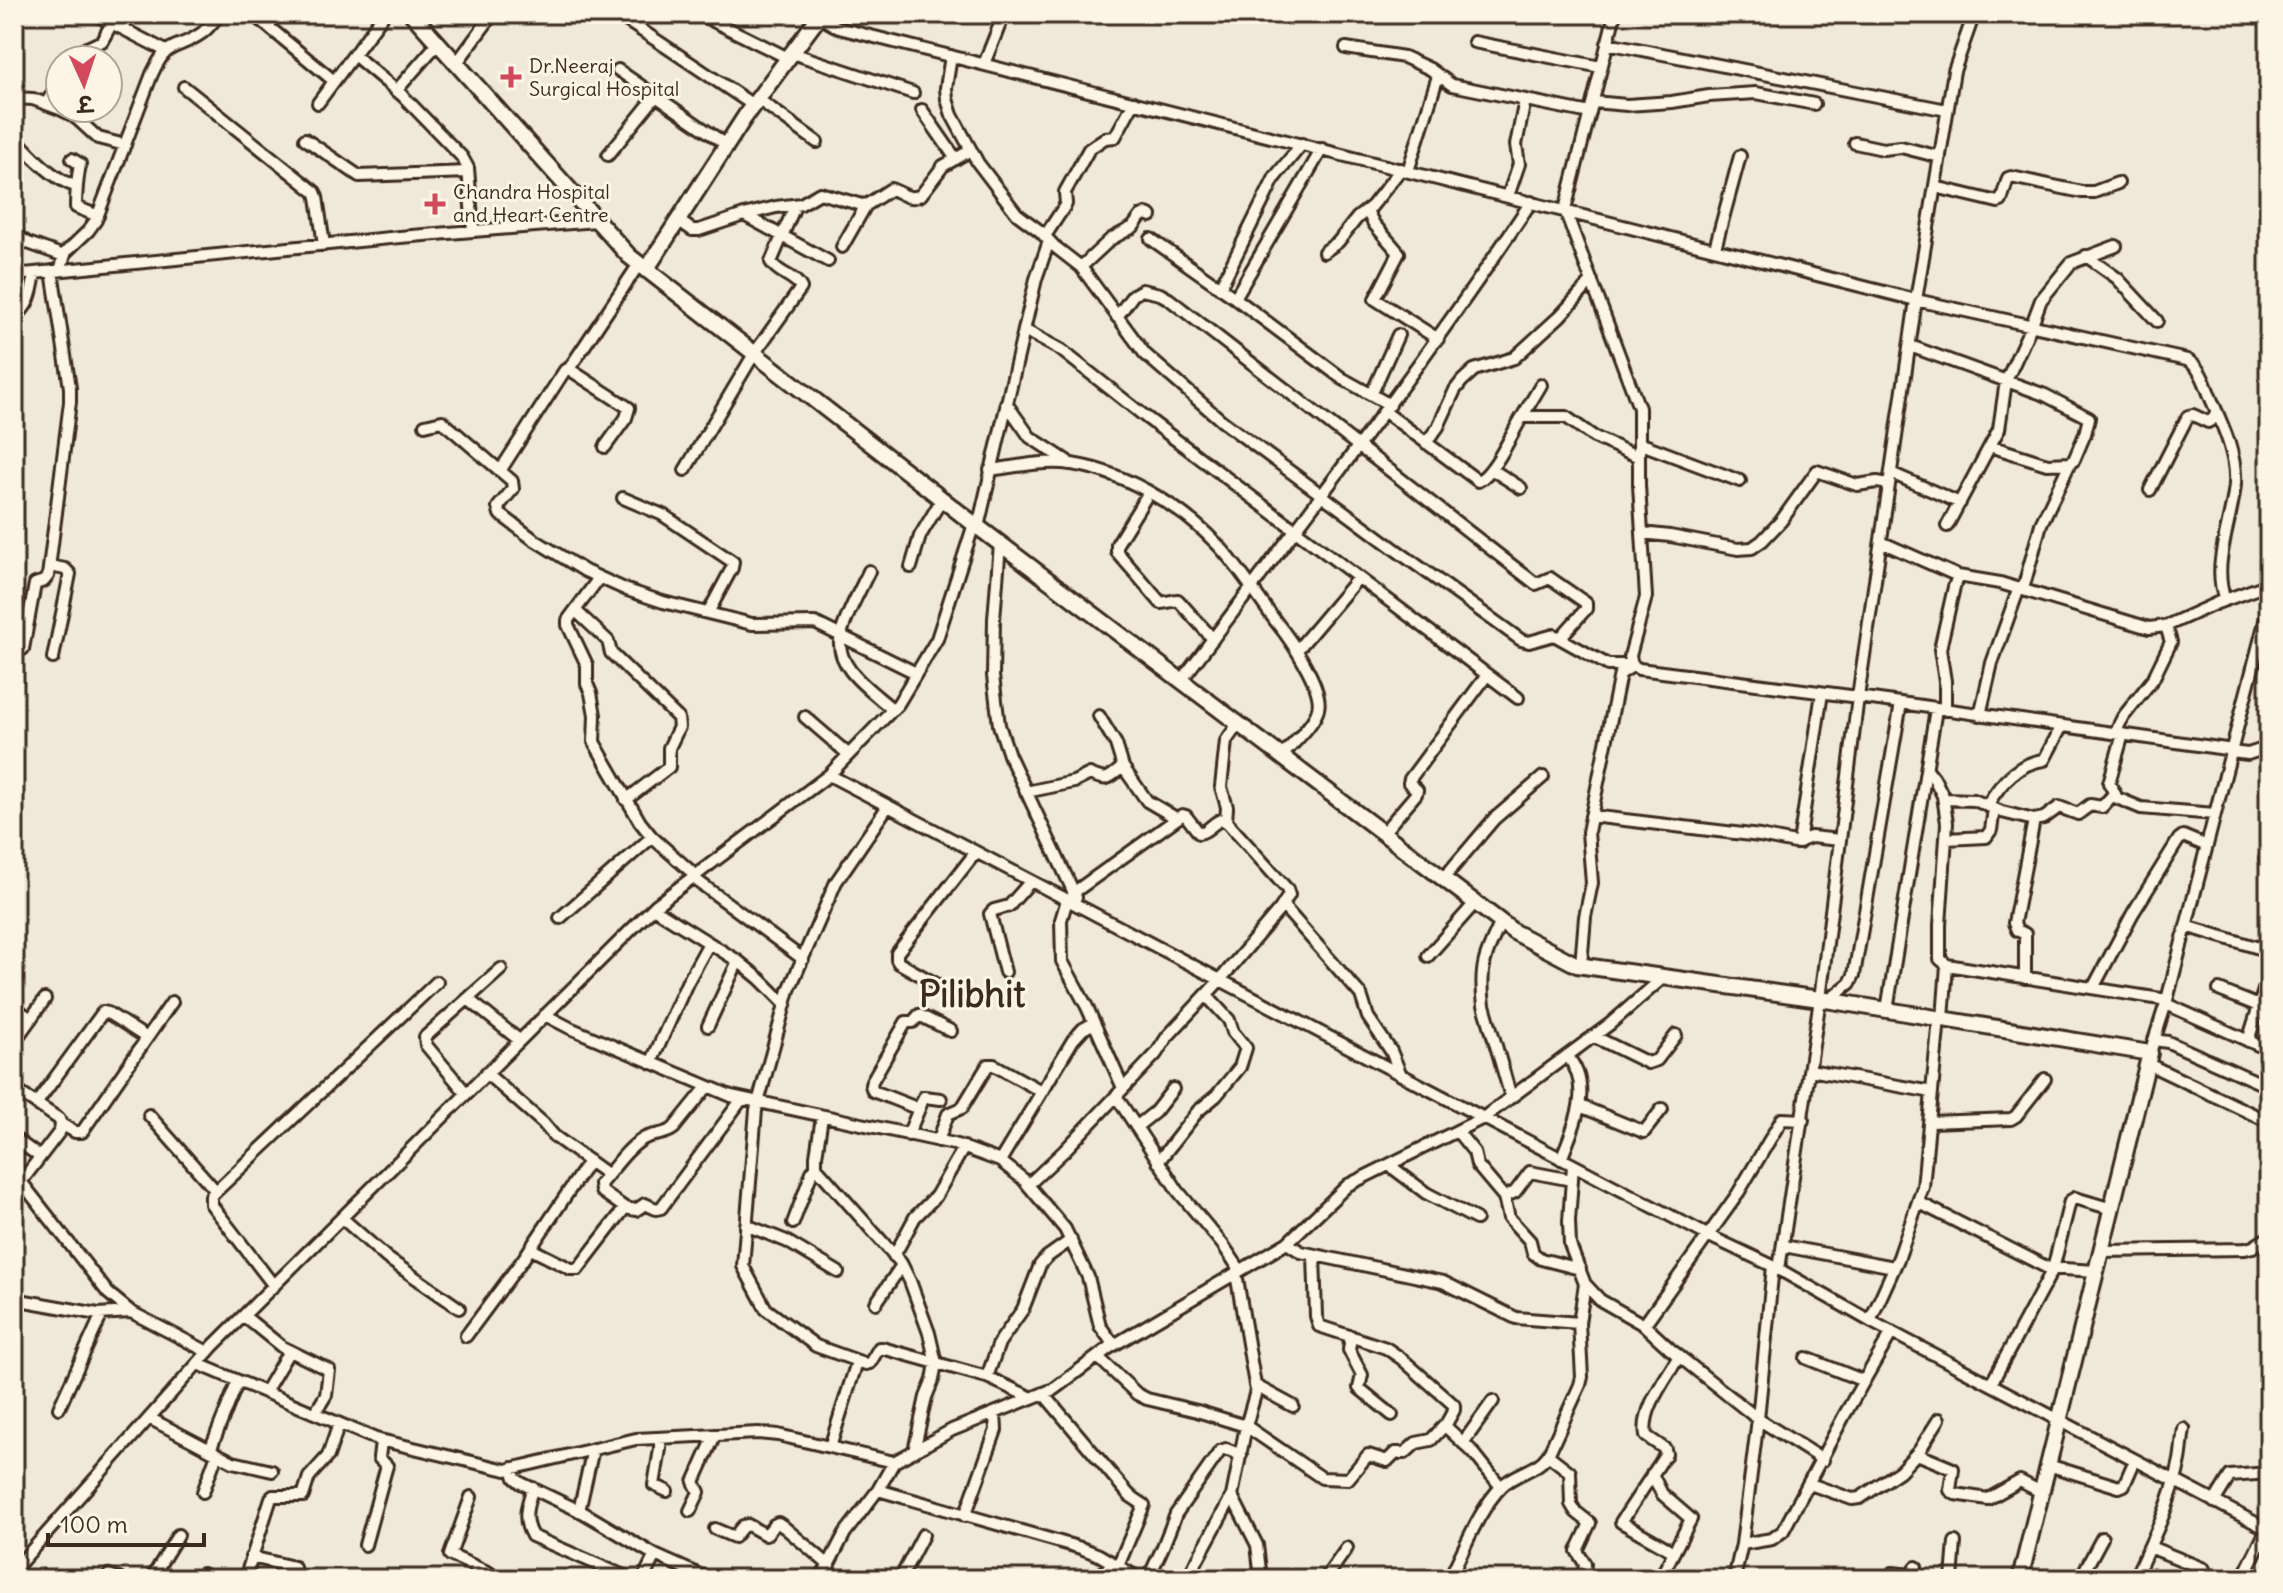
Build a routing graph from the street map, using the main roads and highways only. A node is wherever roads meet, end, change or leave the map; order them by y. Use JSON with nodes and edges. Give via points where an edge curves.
{"nodes":[{"id":1,"x":412,"y":14,"type":"edge"},
{"id":2,"x":818,"y":15,"type":"edge"},
{"id":3,"x":642,"y":267,"type":"junction"},
{"id":4,"x":2020,"y":1579,"type":"edge"}],
"edges":[{"from":1,"to":3,"type":"main road"},
{"from":2,"to":3,"type":"main road"},
{"from":3,"to":4,"type":"main road","via":[[1514,932],[1581,965],[2151,1052]]}]}
